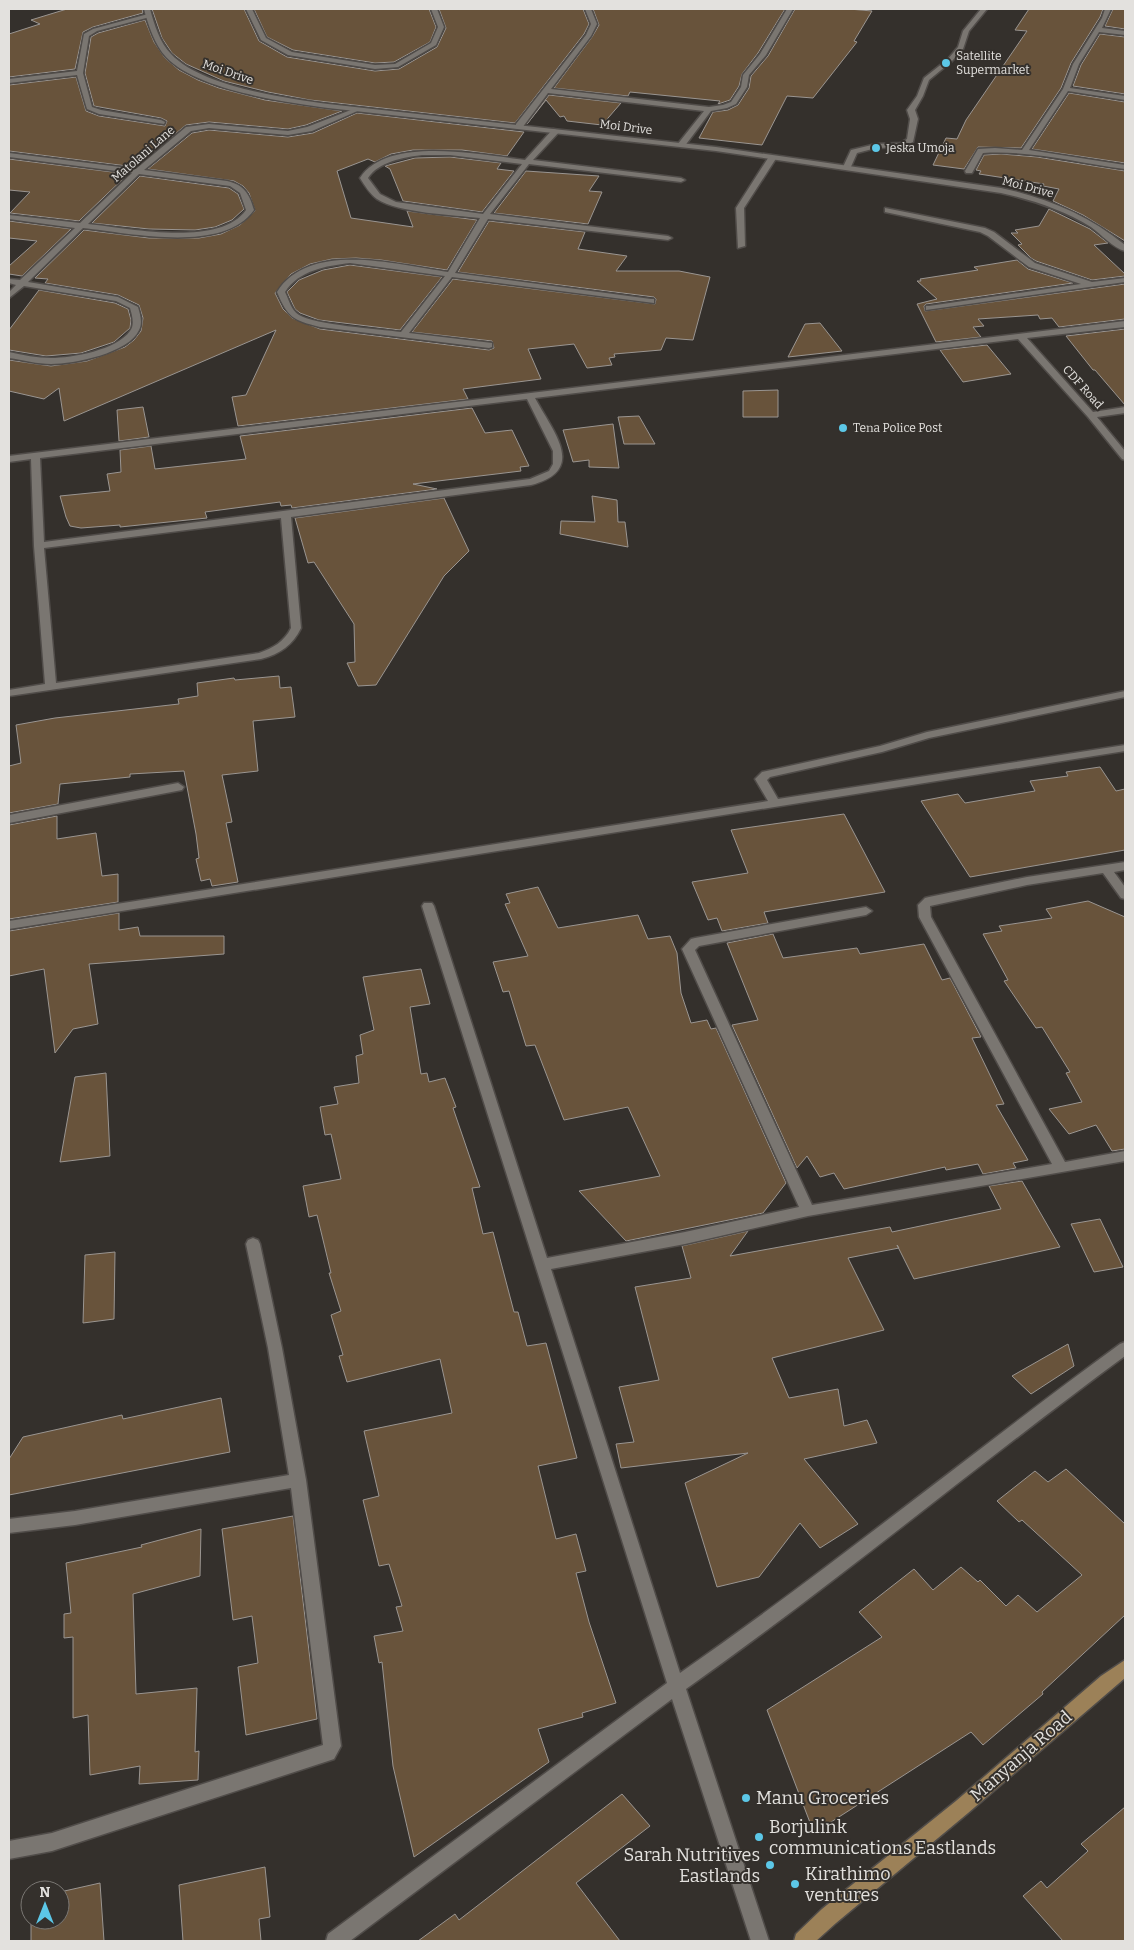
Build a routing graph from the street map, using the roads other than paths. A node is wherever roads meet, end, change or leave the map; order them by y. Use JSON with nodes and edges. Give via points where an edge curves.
{"nodes":[{"id":1,"x":250,"y":9,"type":"edge"},
{"id":2,"x":434,"y":9,"type":"edge"},
{"id":3,"x":588,"y":9,"type":"edge"},
{"id":4,"x":790,"y":9,"type":"edge"},
{"id":5,"x":984,"y":9,"type":"edge"},
{"id":6,"x":1108,"y":9,"type":"edge"},
{"id":7,"x":147,"y":12,"type":"edge"},
{"id":8,"x":1098,"y":30,"type":"junction"},
{"id":9,"x":1125,"y":33,"type":"edge"},
{"id":10,"x":80,"y":73,"type":"junction"},
{"id":11,"x":9,"y":80,"type":"edge"},
{"id":12,"x":1066,"y":89,"type":"junction"},
{"id":13,"x":546,"y":91,"type":"junction"},
{"id":14,"x":1125,"y":98,"type":"edge"},
{"id":15,"x":358,"y":109,"type":"junction"},
{"id":16,"x":709,"y":109,"type":"junction"},
{"id":17,"x":161,"y":122,"type":"dead end"},
{"id":18,"x":519,"y":126,"type":"junction"},
{"id":19,"x":556,"y":130,"type":"junction"},
{"id":20,"x":682,"y":145,"type":"junction"},
{"id":21,"x":1024,"y":152,"type":"junction"},
{"id":22,"x":9,"y":156,"type":"edge"},
{"id":23,"x":773,"y":157,"type":"junction"},
{"id":24,"x":527,"y":162,"type":"junction"},
{"id":25,"x":847,"y":167,"type":"junction"},
{"id":26,"x":1125,"y":167,"type":"edge"},
{"id":27,"x":969,"y":171,"type":"dead end"},
{"id":28,"x":137,"y":172,"type":"junction"},
{"id":29,"x":680,"y":180,"type":"dead end"},
{"id":30,"x":888,"y":210,"type":"dead end"},
{"id":31,"x":486,"y":216,"type":"junction"},
{"id":32,"x":9,"y":217,"type":"edge"},
{"id":33,"x":82,"y":226,"type":"junction"},
{"id":34,"x":668,"y":238,"type":"dead end"},
{"id":35,"x":741,"y":246,"type":"dead end"},
{"id":36,"x":1125,"y":249,"type":"edge"},
{"id":37,"x":449,"y":276,"type":"junction"},
{"id":38,"x":1125,"y":280,"type":"edge"},
{"id":39,"x":9,"y":281,"type":"edge"},
{"id":40,"x":22,"y":282,"type":"junction"},
{"id":41,"x":1089,"y":284,"type":"junction"},
{"id":42,"x":9,"y":296,"type":"edge"},
{"id":43,"x":651,"y":301,"type":"dead end"},
{"id":44,"x":929,"y":308,"type":"dead end"},
{"id":45,"x":1125,"y":324,"type":"edge"},
{"id":46,"x":403,"y":336,"type":"junction"},
{"id":47,"x":1020,"y":336,"type":"junction"},
{"id":48,"x":488,"y":345,"type":"dead end"},
{"id":49,"x":9,"y":355,"type":"edge"},
{"id":50,"x":528,"y":396,"type":"junction"},
{"id":51,"x":1125,"y":410,"type":"edge"},
{"id":52,"x":1091,"y":415,"type":"junction"},
{"id":53,"x":35,"y":456,"type":"junction"},
{"id":54,"x":1125,"y":457,"type":"edge"},
{"id":55,"x":9,"y":459,"type":"edge"},
{"id":56,"x":286,"y":515,"type":"junction"},
{"id":57,"x":39,"y":546,"type":"junction"},
{"id":58,"x":51,"y":687,"type":"junction"},
{"id":59,"x":9,"y":693,"type":"edge"},
{"id":60,"x":1125,"y":694,"type":"edge"},
{"id":61,"x":1125,"y":748,"type":"edge"},
{"id":62,"x":178,"y":787,"type":"dead end"},
{"id":63,"x":775,"y":804,"type":"junction"},
{"id":64,"x":9,"y":819,"type":"edge"},
{"id":65,"x":1125,"y":866,"type":"edge"},
{"id":66,"x":1107,"y":870,"type":"junction"},
{"id":67,"x":1125,"y":895,"type":"edge"},
{"id":68,"x":428,"y":906,"type":"dead end"},
{"id":69,"x":866,"y":910,"type":"dead end"},
{"id":70,"x":9,"y":925,"type":"edge"},
{"id":71,"x":1125,"y":1156,"type":"edge"},
{"id":72,"x":1061,"y":1168,"type":"junction"},
{"id":73,"x":808,"y":1212,"type":"junction"},
{"id":74,"x":253,"y":1244,"type":"dead end"},
{"id":75,"x":542,"y":1265,"type":"junction"},
{"id":76,"x":1125,"y":1348,"type":"edge"},
{"id":77,"x":298,"y":1480,"type":"junction"},
{"id":78,"x":9,"y":1526,"type":"edge"},
{"id":79,"x":1125,"y":1668,"type":"edge"},
{"id":80,"x":676,"y":1686,"type":"junction"},
{"id":81,"x":9,"y":1850,"type":"edge"},
{"id":82,"x":334,"y":1941,"type":"edge"},
{"id":83,"x":760,"y":1941,"type":"edge"},
{"id":84,"x":803,"y":1941,"type":"edge"}],
"edges":[{"from":1,"to":2,"type":"street","via":[[263,39],[290,54],[388,68],[404,63],[434,44],[441,27]]},
{"from":3,"to":13,"type":"street","via":[[594,24],[589,36]]},
{"from":4,"to":16,"type":"street","via":[[763,55],[746,74],[744,86],[734,103]]},
{"from":5,"to":25,"type":"street","via":[[966,31],[961,48],[926,80],[911,110],[914,119],[910,140],[854,152]]},
{"from":6,"to":8,"type":"street"},
{"from":7,"to":10,"type":"street","via":[[86,35]]},
{"from":7,"to":15,"type":"street","name":"Moi Drive","via":[[166,54],[214,81],[256,94]]},
{"from":8,"to":9,"type":"street"},
{"from":8,"to":12,"type":"street","via":[[1076,64]]},
{"from":10,"to":11,"type":"street"},
{"from":10,"to":17,"type":"street","via":[[90,108]]},
{"from":12,"to":14,"type":"street"},
{"from":12,"to":21,"type":"street"},
{"from":13,"to":16,"type":"street"},
{"from":13,"to":18,"type":"street"},
{"from":15,"to":18,"type":"street","name":"Moi Drive"},
{"from":15,"to":28,"type":"street","name":"Matolani Lane","via":[[288,133],[198,126],[189,129]]},
{"from":16,"to":20,"type":"street"},
{"from":18,"to":19,"type":"street","name":"Moi Drive"},
{"from":19,"to":20,"type":"street","name":"Moi Drive"},
{"from":19,"to":24,"type":"street"},
{"from":20,"to":23,"type":"street","name":"Moi Drive"},
{"from":21,"to":26,"type":"street"},
{"from":21,"to":27,"type":"street","via":[[981,151]]},
{"from":22,"to":28,"type":"street"},
{"from":23,"to":25,"type":"street","name":"Moi Drive"},
{"from":23,"to":35,"type":"street","via":[[740,208]]},
{"from":24,"to":29,"type":"street"},
{"from":24,"to":31,"type":"street"},
{"from":24,"to":31,"type":"street","via":[[422,153],[396,158],[372,168],[364,178],[380,199],[390,203]]},
{"from":25,"to":36,"type":"street","name":"Moi Drive","via":[[1034,198],[1078,216]]},
{"from":28,"to":33,"type":"street","name":"Matolani Lane"},
{"from":28,"to":33,"type":"street","via":[[240,186],[246,193],[250,210],[235,224],[190,236]]},
{"from":30,"to":41,"type":"street","via":[[982,230],[1032,265]]},
{"from":31,"to":34,"type":"street"},
{"from":31,"to":37,"type":"street"},
{"from":32,"to":33,"type":"street"},
{"from":33,"to":40,"type":"street","name":"Matolani Lane"},
{"from":37,"to":43,"type":"street"},
{"from":37,"to":46,"type":"street"},
{"from":37,"to":46,"type":"street","via":[[350,261],[313,268],[284,285],[281,292],[287,309],[297,318]]},
{"from":38,"to":41,"type":"street"},
{"from":39,"to":40,"type":"street"},
{"from":40,"to":42,"type":"street","name":"Matolani Lane"},
{"from":40,"to":49,"type":"street","via":[[118,299],[134,307],[137,320],[133,333],[114,346],[80,358],[51,361]]},
{"from":41,"to":44,"type":"street"},
{"from":45,"to":47,"type":"street"},
{"from":46,"to":48,"type":"street"},
{"from":47,"to":50,"type":"street"},
{"from":47,"to":52,"type":"street","name":"CDF Road"},
{"from":50,"to":53,"type":"street"},
{"from":50,"to":56,"type":"street","via":[[558,451],[556,469],[548,476],[531,482]]},
{"from":51,"to":52,"type":"street"},
{"from":52,"to":54,"type":"street","name":"CDF Road"},
{"from":53,"to":55,"type":"street"},
{"from":53,"to":57,"type":"street"},
{"from":56,"to":57,"type":"street"},
{"from":56,"to":58,"type":"street","via":[[296,628],[290,640],[279,650],[261,656]]},
{"from":57,"to":58,"type":"street"},
{"from":58,"to":59,"type":"street"},
{"from":60,"to":63,"type":"street","via":[[927,735],[882,749],[766,774],[761,779]]},
{"from":61,"to":63,"type":"street"},
{"from":62,"to":64,"type":"street"},
{"from":63,"to":70,"type":"street"},
{"from":65,"to":66,"type":"street"},
{"from":66,"to":67,"type":"street"},
{"from":66,"to":72,"type":"street","via":[[1027,881],[929,900],[924,905],[926,916]]},
{"from":68,"to":75,"type":"street"},
{"from":69,"to":73,"type":"street","via":[[696,942],[688,949]]},
{"from":71,"to":72,"type":"street"},
{"from":72,"to":73,"type":"street"},
{"from":73,"to":75,"type":"street"},
{"from":74,"to":77,"type":"street"},
{"from":75,"to":80,"type":"street"},
{"from":76,"to":80,"type":"street","via":[[753,1632]]},
{"from":77,"to":78,"type":"street"},
{"from":77,"to":81,"type":"street","via":[[331,1751],[52,1842]]},
{"from":79,"to":84,"type":"main road","name":"Manyanja Road"},
{"from":80,"to":82,"type":"street"},
{"from":80,"to":83,"type":"street"}]}
